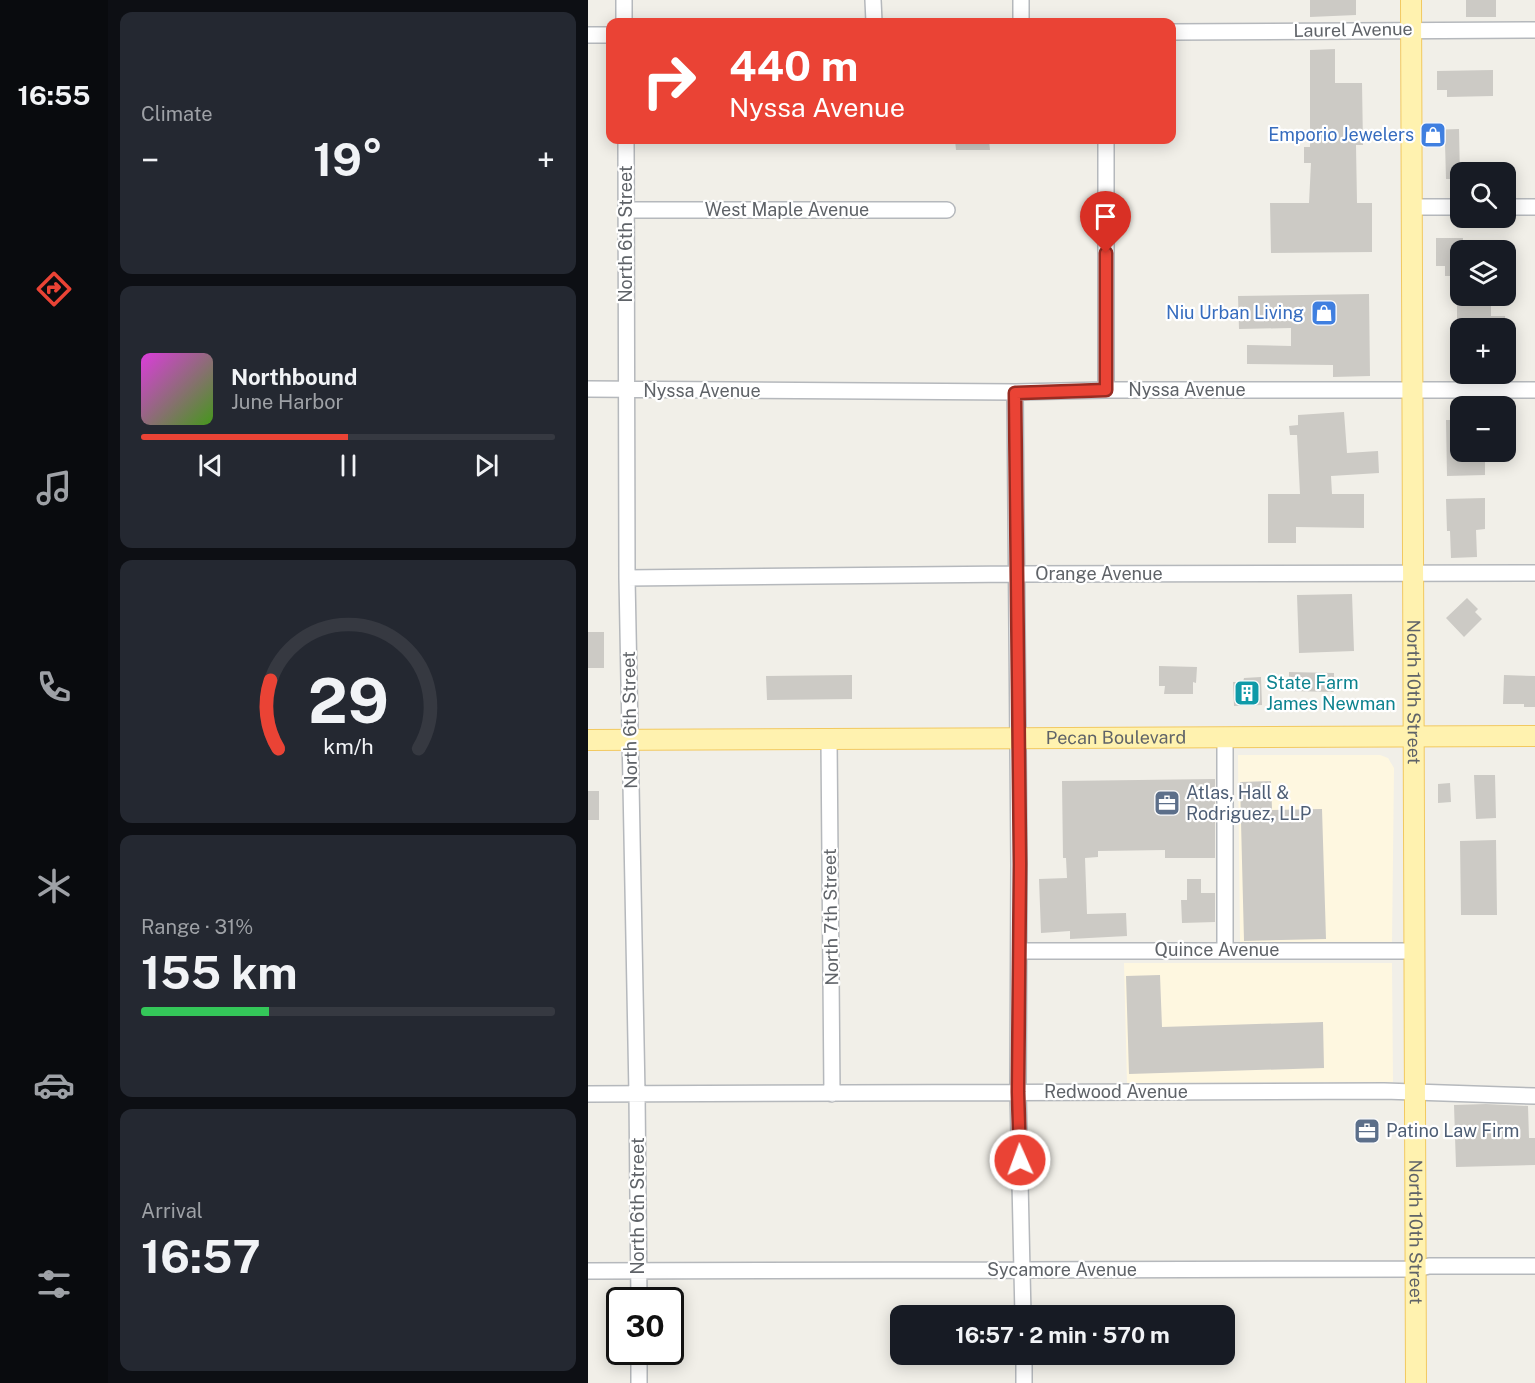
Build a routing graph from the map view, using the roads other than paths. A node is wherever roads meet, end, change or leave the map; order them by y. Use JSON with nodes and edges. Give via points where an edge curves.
{"nodes":[{"id":1,"x":624,"y":0,"type":"edge"},
{"id":2,"x":873,"y":0,"type":"edge"},
{"id":3,"x":1021,"y":0,"type":"edge"},
{"id":4,"x":1411,"y":0,"type":"edge"},
{"id":5,"x":624,"y":18,"type":"edge"},
{"id":6,"x":874,"y":18,"type":"edge"},
{"id":7,"x":1021,"y":18,"type":"edge"},
{"id":8,"x":1411,"y":29,"type":"junction"},
{"id":9,"x":1535,"y":30,"type":"edge"},
{"id":10,"x":1176,"y":32,"type":"edge"},
{"id":11,"x":588,"y":35,"type":"edge"},
{"id":12,"x":606,"y":35,"type":"edge"},
{"id":13,"x":626,"y":144,"type":"edge"},
{"id":14,"x":1107,"y":144,"type":"edge"},
{"id":15,"x":1412,"y":207,"type":"junction"},
{"id":16,"x":1450,"y":207,"type":"edge"},
{"id":17,"x":1516,"y":207,"type":"edge"},
{"id":18,"x":1535,"y":207,"type":"edge"},
{"id":19,"x":627,"y":210,"type":"junction"},
{"id":20,"x":947,"y":210,"type":"dead end"},
{"id":21,"x":588,"y":389,"type":"edge"},
{"id":22,"x":626,"y":390,"type":"junction"},
{"id":23,"x":1106,"y":390,"type":"junction"},
{"id":24,"x":1535,"y":390,"type":"edge"},
{"id":25,"x":1413,"y":391,"type":"junction"},
{"id":26,"x":1015,"y":393,"type":"junction"},
{"id":27,"x":1413,"y":573,"type":"junction"},
{"id":28,"x":1535,"y":573,"type":"edge"},
{"id":29,"x":1016,"y":574,"type":"junction"},
{"id":30,"x":627,"y":578,"type":"junction"},
{"id":31,"x":1414,"y":736,"type":"junction"},
{"id":32,"x":1535,"y":736,"type":"edge"},
{"id":33,"x":1225,"y":738,"type":"junction"},
{"id":34,"x":1018,"y":739,"type":"junction"},
{"id":35,"x":588,"y":740,"type":"edge"},
{"id":36,"x":631,"y":740,"type":"junction"},
{"id":37,"x":829,"y":740,"type":"junction"},
{"id":38,"x":1225,"y":950,"type":"junction"},
{"id":39,"x":1020,"y":951,"type":"junction"},
{"id":40,"x":1414,"y":951,"type":"junction"},
{"id":41,"x":1415,"y":1091,"type":"junction"},
{"id":42,"x":1018,"y":1092,"type":"junction"},
{"id":43,"x":588,"y":1094,"type":"edge"},
{"id":44,"x":637,"y":1094,"type":"junction"},
{"id":45,"x":832,"y":1094,"type":"junction"},
{"id":46,"x":1535,"y":1096,"type":"edge"},
{"id":47,"x":1535,"y":1266,"type":"edge"},
{"id":48,"x":1416,"y":1269,"type":"junction"},
{"id":49,"x":1023,"y":1270,"type":"junction"},
{"id":50,"x":588,"y":1271,"type":"edge"},
{"id":51,"x":639,"y":1271,"type":"junction"},
{"id":52,"x":639,"y":1287,"type":"edge"},
{"id":53,"x":1023,"y":1305,"type":"edge"},
{"id":54,"x":639,"y":1365,"type":"edge"},
{"id":55,"x":1024,"y":1365,"type":"edge"},
{"id":56,"x":639,"y":1383,"type":"edge"},
{"id":57,"x":1024,"y":1383,"type":"edge"},
{"id":58,"x":1416,"y":1383,"type":"edge"}],
"edges":[{"from":1,"to":5,"type":"street"},
{"from":2,"to":6,"type":"street"},
{"from":3,"to":7,"type":"street"},
{"from":4,"to":8,"type":"main road","name":"North 10th Street"},
{"from":8,"to":9,"type":"street","name":"Laurel Avenue"},
{"from":8,"to":10,"type":"street","name":"Laurel Avenue"},
{"from":8,"to":15,"type":"main road","name":"North 10th Street"},
{"from":11,"to":12,"type":"street"},
{"from":13,"to":19,"type":"street","name":"North 6th Street"},
{"from":14,"to":23,"type":"street"},
{"from":15,"to":16,"type":"street"},
{"from":15,"to":25,"type":"main road","name":"North 10th Street"},
{"from":17,"to":18,"type":"street"},
{"from":19,"to":20,"type":"street","name":"West Maple Avenue"},
{"from":19,"to":22,"type":"street","name":"North 6th Street"},
{"from":21,"to":22,"type":"street","name":"Nyssa Avenue"},
{"from":22,"to":26,"type":"street","name":"Nyssa Avenue"},
{"from":22,"to":30,"type":"street","name":"North 6th Street"},
{"from":23,"to":25,"type":"street","name":"Nyssa Avenue"},
{"from":23,"to":26,"type":"street","name":"Nyssa Avenue"},
{"from":24,"to":25,"type":"street","name":"Nyssa Avenue"},
{"from":25,"to":27,"type":"main road","name":"North 10th Street"},
{"from":26,"to":29,"type":"street"},
{"from":27,"to":28,"type":"street","name":"Orange Avenue"},
{"from":27,"to":29,"type":"street","name":"Orange Avenue"},
{"from":27,"to":31,"type":"main road","name":"North 10th Street"},
{"from":29,"to":30,"type":"street","name":"Orange Avenue"},
{"from":29,"to":34,"type":"street"},
{"from":30,"to":36,"type":"street","name":"North 6th Street"},
{"from":31,"to":32,"type":"main road","name":"Pecan Boulevard"},
{"from":31,"to":33,"type":"main road","name":"Pecan Boulevard"},
{"from":31,"to":40,"type":"main road","name":"North 10th Street"},
{"from":33,"to":34,"type":"main road","name":"Pecan Boulevard"},
{"from":33,"to":38,"type":"street"},
{"from":34,"to":37,"type":"main road","name":"Pecan Boulevard"},
{"from":34,"to":39,"type":"street"},
{"from":35,"to":36,"type":"main road","name":"Pecan Boulevard"},
{"from":36,"to":37,"type":"main road","name":"Pecan Boulevard"},
{"from":36,"to":44,"type":"street","name":"North 6th Street"},
{"from":37,"to":45,"type":"street","name":"North 7th Street"},
{"from":38,"to":39,"type":"street","name":"Quince Avenue"},
{"from":38,"to":40,"type":"street","name":"Quince Avenue"},
{"from":39,"to":42,"type":"street"},
{"from":40,"to":41,"type":"main road","name":"North 10th Street"},
{"from":41,"to":42,"type":"street","name":"Redwood Avenue"},
{"from":41,"to":46,"type":"street","name":"Redwood Avenue"},
{"from":41,"to":48,"type":"main road","name":"North 10th Street"},
{"from":42,"to":45,"type":"street","name":"Redwood Avenue"},
{"from":42,"to":49,"type":"street"},
{"from":43,"to":44,"type":"street","name":"Redwood Avenue"},
{"from":44,"to":45,"type":"street","name":"Redwood Avenue"},
{"from":44,"to":51,"type":"street","name":"North 6th Street"},
{"from":47,"to":48,"type":"street","name":"Sycamore Avenue"},
{"from":48,"to":49,"type":"street","name":"Sycamore Avenue"},
{"from":48,"to":58,"type":"main road","name":"North 10th Street"},
{"from":49,"to":51,"type":"street","name":"Sycamore Avenue"},
{"from":49,"to":53,"type":"street"},
{"from":50,"to":51,"type":"street","name":"Sycamore Avenue"},
{"from":51,"to":52,"type":"street","name":"North 6th Street"},
{"from":54,"to":56,"type":"street"},
{"from":55,"to":57,"type":"street"}]}
